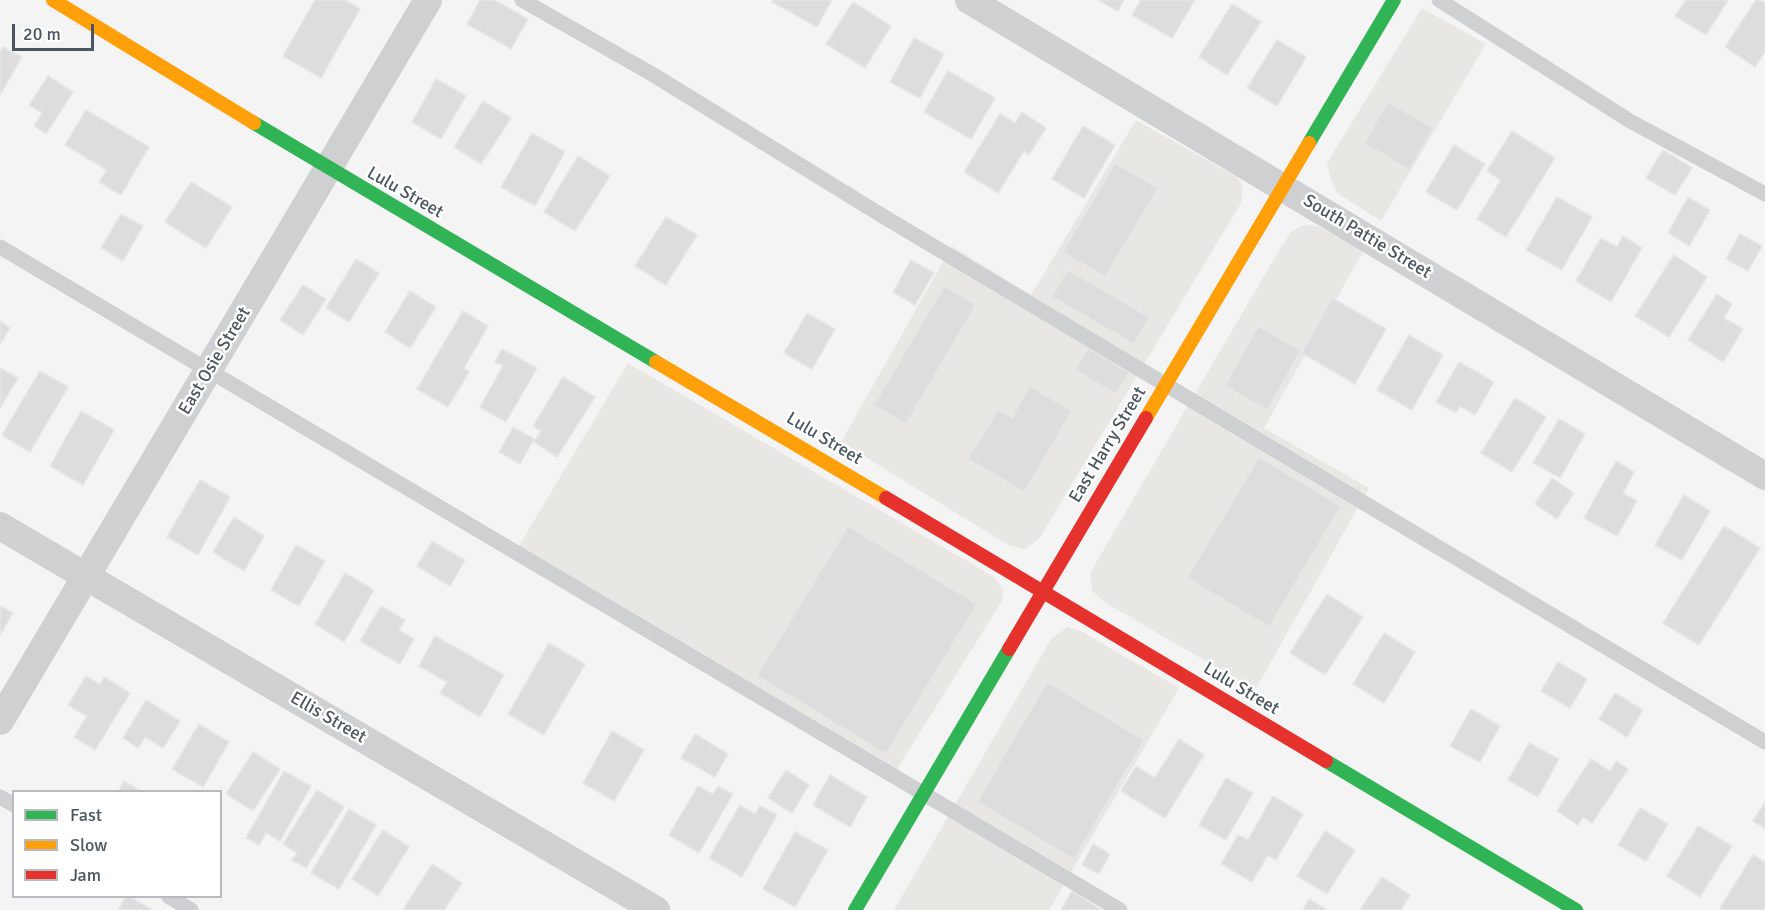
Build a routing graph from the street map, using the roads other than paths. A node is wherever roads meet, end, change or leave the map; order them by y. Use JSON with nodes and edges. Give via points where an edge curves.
{"nodes":[{"id":1,"x":52,"y":0,"type":"edge"},
{"id":2,"x":428,"y":0,"type":"edge"},
{"id":3,"x":522,"y":0,"type":"edge"},
{"id":4,"x":969,"y":0,"type":"edge"},
{"id":5,"x":1394,"y":0,"type":"edge"},
{"id":6,"x":1438,"y":0,"type":"edge"},
{"id":7,"x":329,"y":169,"type":"junction"},
{"id":8,"x":1284,"y":186,"type":"junction"},
{"id":9,"x":1765,"y":194,"type":"edge"},
{"id":10,"x":0,"y":247,"type":"edge"},
{"id":11,"x":210,"y":370,"type":"junction"},
{"id":12,"x":1167,"y":383,"type":"junction"},
{"id":13,"x":1765,"y":476,"type":"edge"},
{"id":14,"x":0,"y":526,"type":"edge"},
{"id":15,"x":86,"y":577,"type":"junction"},
{"id":16,"x":1043,"y":591,"type":"junction"},
{"id":17,"x":0,"y":721,"type":"edge"},
{"id":18,"x":1765,"y":742,"type":"edge"},
{"id":19,"x":924,"y":793,"type":"junction"},
{"id":20,"x":170,"y":898,"type":"edge"},
{"id":21,"x":191,"y":910,"type":"edge"},
{"id":22,"x":656,"y":910,"type":"edge"},
{"id":23,"x":855,"y":910,"type":"edge"},
{"id":24,"x":1120,"y":910,"type":"edge"},
{"id":25,"x":1576,"y":910,"type":"edge"}],
"edges":[{"from":1,"to":7,"type":"street","name":"Lulu Street"},
{"from":2,"to":7,"type":"street","name":"East Osie Street"},
{"from":3,"to":12,"type":"lane"},
{"from":4,"to":8,"type":"street","name":"South Pattie Street"},
{"from":5,"to":8,"type":"street","name":"East Harry Street"},
{"from":6,"to":9,"type":"lane","via":[[1630,121]]},
{"from":7,"to":11,"type":"street","name":"East Osie Street"},
{"from":7,"to":16,"type":"street","name":"Lulu Street"},
{"from":8,"to":12,"type":"street","name":"East Harry Street"},
{"from":8,"to":13,"type":"street","name":"South Pattie Street"},
{"from":10,"to":11,"type":"lane"},
{"from":11,"to":15,"type":"street","name":"East Osie Street"},
{"from":11,"to":19,"type":"lane"},
{"from":12,"to":16,"type":"street","name":"East Harry Street"},
{"from":12,"to":18,"type":"lane"},
{"from":14,"to":15,"type":"street","name":"Ellis Street"},
{"from":15,"to":17,"type":"street","name":"East Osie Street"},
{"from":15,"to":22,"type":"street","name":"Ellis Street"},
{"from":16,"to":19,"type":"street","name":"East Harry Street"},
{"from":16,"to":25,"type":"street","name":"Lulu Street"},
{"from":19,"to":23,"type":"street","name":"East Harry Street"},
{"from":19,"to":24,"type":"lane"},
{"from":20,"to":21,"type":"lane"}]}
